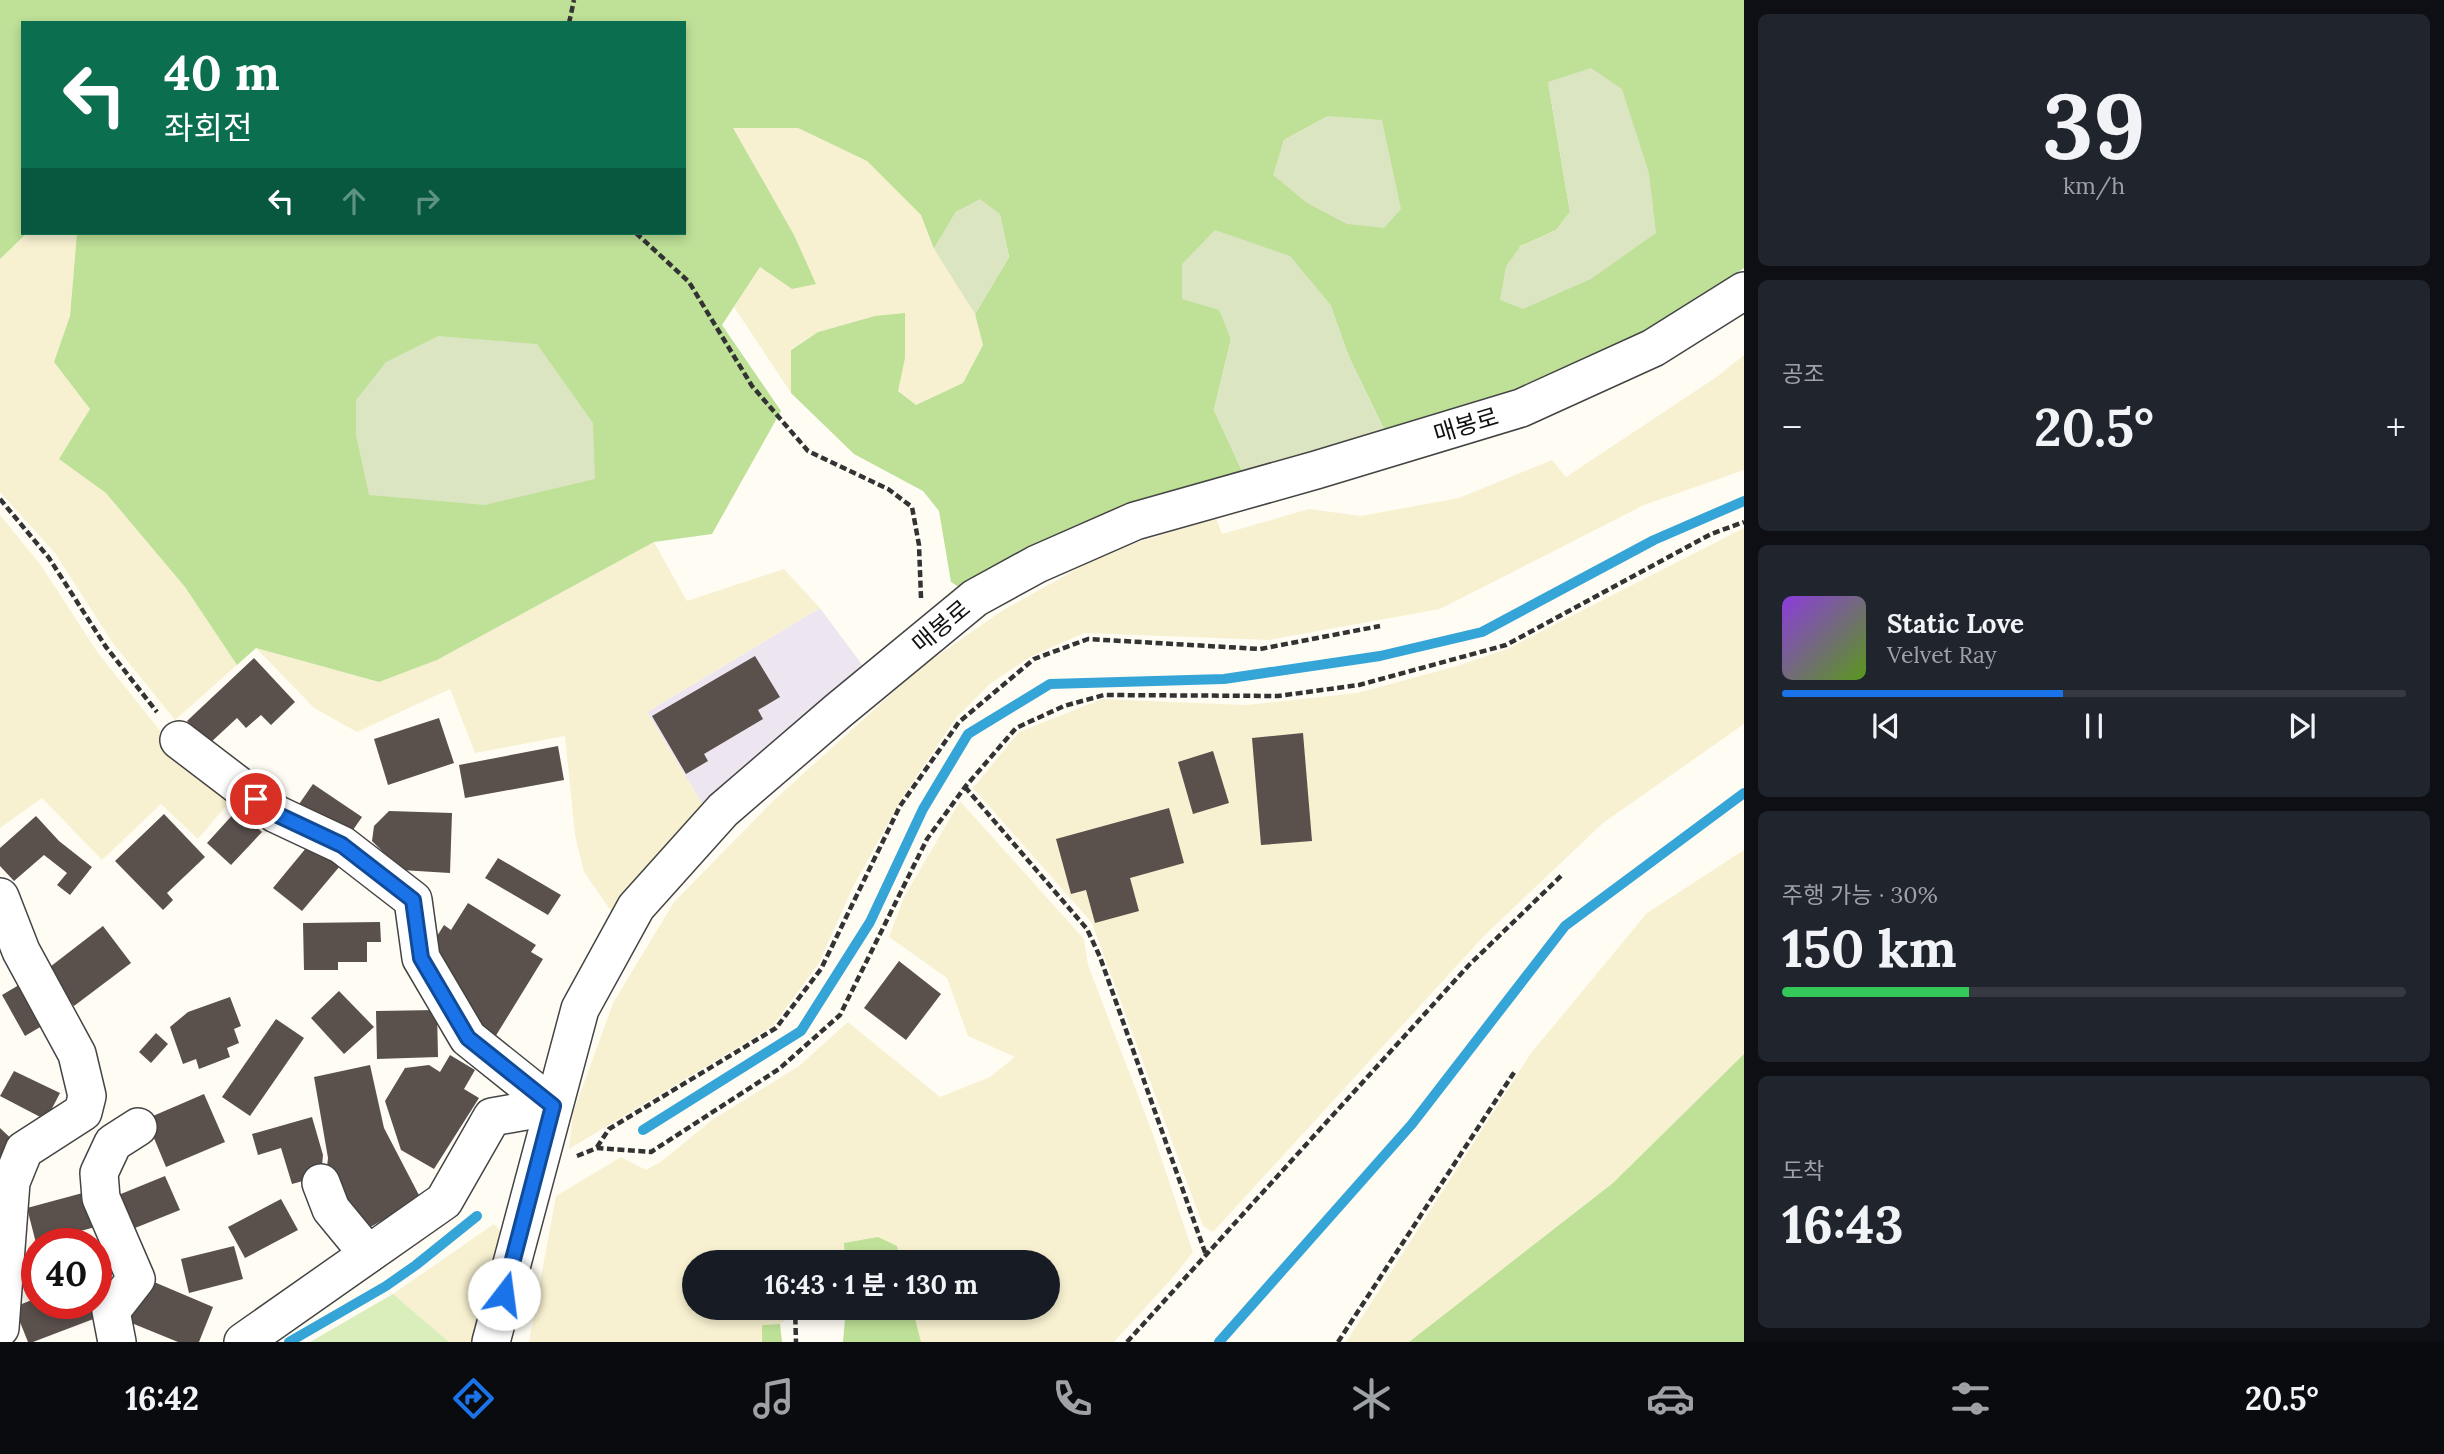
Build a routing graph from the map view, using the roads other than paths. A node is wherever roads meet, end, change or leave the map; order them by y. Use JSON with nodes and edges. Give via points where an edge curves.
{"nodes":[{"id":1,"x":1744,"y":291,"type":"edge"},
{"id":2,"x":178,"y":740,"type":"road end"},
{"id":3,"x":0,"y":897,"type":"edge"},
{"id":4,"x":553,"y":1106,"type":"junction"},
{"id":5,"x":138,"y":1127,"type":"dead end"},
{"id":6,"x":321,"y":1183,"type":"dead end"},
{"id":7,"x":368,"y":1254,"type":"junction"},
{"id":8,"x":0,"y":1328,"type":"edge"},
{"id":9,"x":117,"y":1342,"type":"edge"},
{"id":10,"x":243,"y":1342,"type":"edge"},
{"id":11,"x":491,"y":1342,"type":"edge"}],
"edges":[{"from":1,"to":4,"type":"street","name":"매봉로","via":[[1653,348],[1521,408],[1135,521],[1037,564],[975,598],[723,810],[636,906],[580,1009]]},
{"from":2,"to":4,"type":"street","via":[[276,814],[342,845],[413,900],[421,958],[468,1038]]},
{"from":3,"to":8,"type":"street","via":[[21,951],[77,1054],[87,1096],[83,1112],[24,1150],[11,1182]]},
{"from":4,"to":7,"type":"street","via":[[492,1117],[444,1201]]},
{"from":4,"to":11,"type":"street","name":"매봉로"},
{"from":5,"to":9,"type":"street","via":[[113,1143],[99,1173],[101,1198],[136,1279],[111,1311]]},
{"from":6,"to":7,"type":"street","via":[[331,1209]]},
{"from":7,"to":10,"type":"street"}]}
